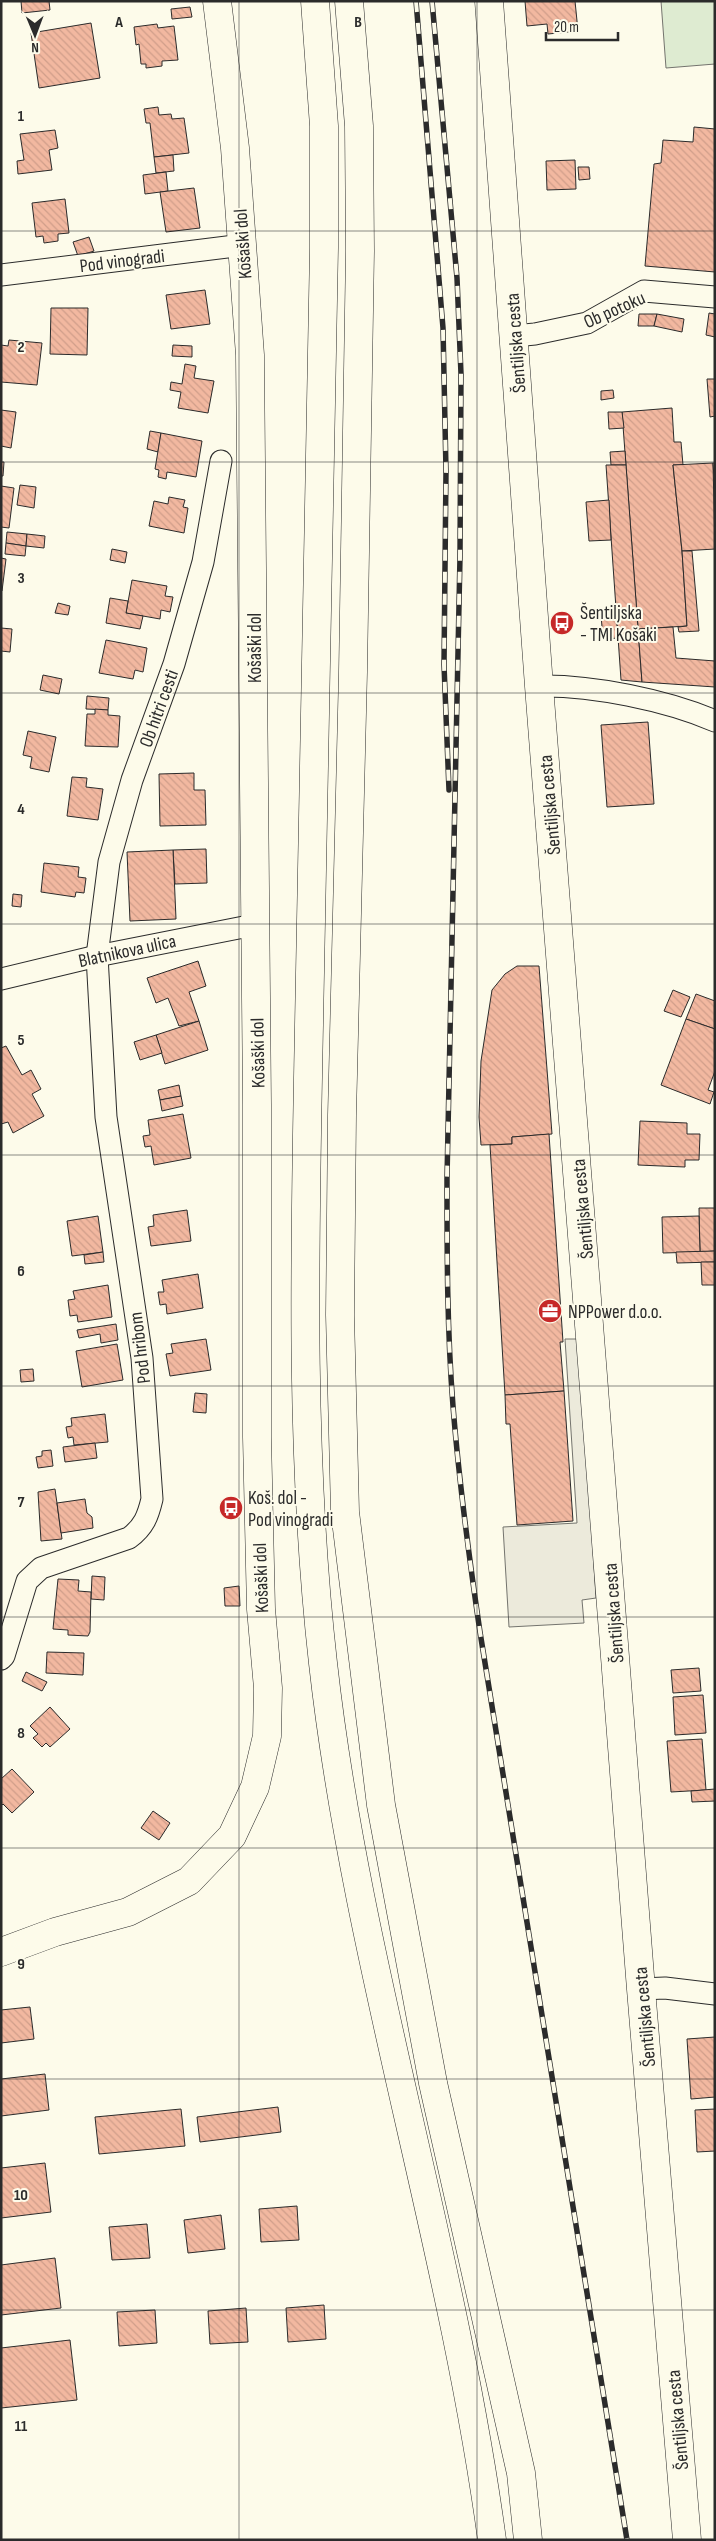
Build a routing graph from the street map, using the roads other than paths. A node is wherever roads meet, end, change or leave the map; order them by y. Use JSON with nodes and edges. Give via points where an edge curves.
{"nodes":[{"id":1,"x":217,"y":1,"type":"edge"},
{"id":2,"x":315,"y":1,"type":"edge"},
{"id":3,"x":350,"y":1,"type":"edge"},
{"id":4,"x":489,"y":1,"type":"edge"},
{"id":5,"x":243,"y":244,"type":"junction"},
{"id":6,"x":1,"y":275,"type":"edge"},
{"id":7,"x":715,"y":297,"type":"edge"},
{"id":8,"x":514,"y":336,"type":"junction"},
{"id":9,"x":221,"y":461,"type":"dead end"},
{"id":10,"x":539,"y":686,"type":"junction"},
{"id":11,"x":715,"y":721,"type":"edge"},
{"id":12,"x":254,"y":925,"type":"junction"},
{"id":13,"x":97,"y":956,"type":"junction"},
{"id":14,"x":1,"y":979,"type":"edge"},
{"id":15,"x":1,"y":1659,"type":"edge"},
{"id":16,"x":1,"y":1952,"type":"edge"},
{"id":17,"x":641,"y":1989,"type":"junction"},
{"id":18,"x":715,"y":1994,"type":"edge"},
{"id":19,"x":492,"y":2540,"type":"edge"},
{"id":20,"x":528,"y":2540,"type":"edge"},
{"id":21,"x":687,"y":2540,"type":"edge"}],
"edges":[{"from":1,"to":5,"type":"main road","name":"Košaški dol"},
{"from":2,"to":19,"type":"main road","via":[[324,126],[324,248],[304,1314],[310,1510],[323,1663],[344,1821],[472,2412]]},
{"from":3,"to":20,"type":"main road","via":[[359,126],[360,251],[342,1115],[340,1315],[345,1512],[381,1804],[433,2083],[521,2473]]},
{"from":4,"to":8,"type":"main road","name":"Šentiljska cesta"},
{"from":5,"to":6,"type":"street","name":"Pod vinogradi"},
{"from":5,"to":12,"type":"main road","name":"Košaški dol","via":[[250,356],[255,657]]},
{"from":7,"to":8,"type":"street","name":"Ob potoku","via":[[644,291],[587,323]]},
{"from":8,"to":10,"type":"main road","name":"Šentiljska cesta"},
{"from":9,"to":13,"type":"street","name":"Ob hitri cesti","via":[[203,562],[174,664],[132,780],[109,862]]},
{"from":10,"to":11,"type":"street","via":[[568,686],[652,701]]},
{"from":10,"to":17,"type":"main road","name":"Šentiljska cesta"},
{"from":12,"to":13,"type":"street","name":"Blatnikova ulica"},
{"from":12,"to":16,"type":"main road","name":"Košaški dol","via":[[257,1447],[261,1608],[268,1688],[267,1736],[256,1787],[232,1836],[189,1881],[128,1912],[55,1932]]},
{"from":13,"to":14,"type":"street","name":"Blatnikova ulica"},
{"from":13,"to":15,"type":"street","name":"Pod hribom","via":[[106,1116],[142,1358],[152,1499],[141,1529],[130,1538],[41,1568],[32,1574]]},
{"from":17,"to":18,"type":"street","via":[[665,1988]]},
{"from":17,"to":21,"type":"main road","name":"Šentiljska cesta"}]}
